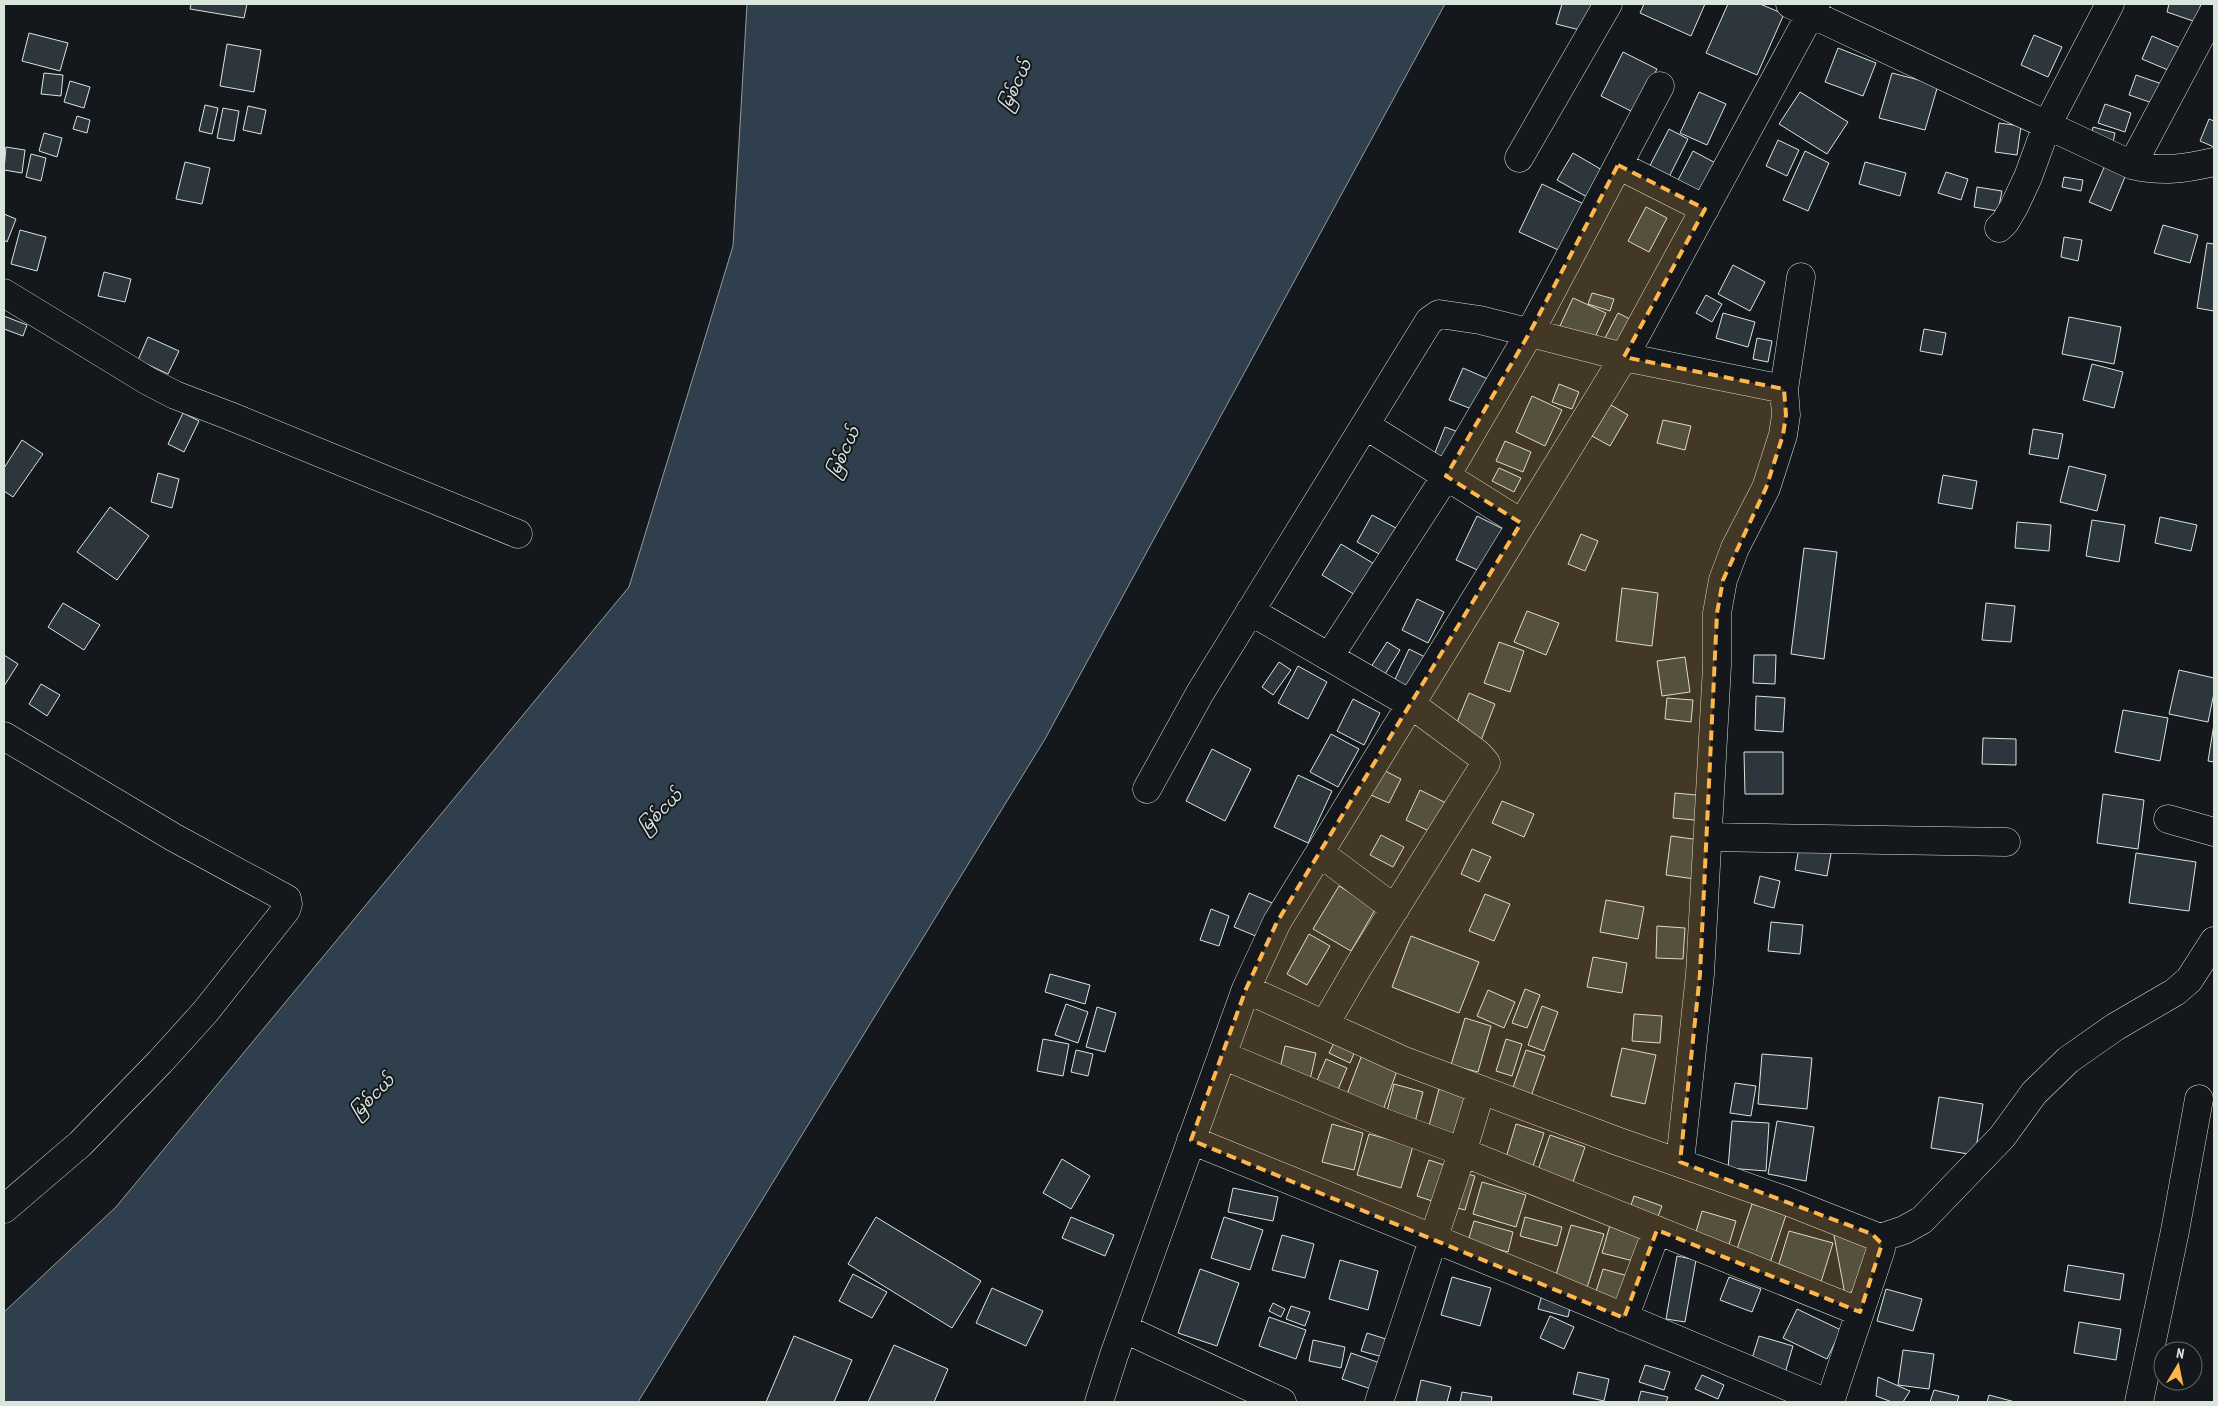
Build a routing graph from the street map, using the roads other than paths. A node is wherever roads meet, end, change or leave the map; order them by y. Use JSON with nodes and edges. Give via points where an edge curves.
{"nodes":[{"id":1,"x":1608,"y":4,"type":"edge"},
{"id":2,"x":2110,"y":4,"type":"edge"},
{"id":3,"x":1806,"y":7,"type":"edge"},
{"id":4,"x":2214,"y":11,"type":"edge"},
{"id":5,"x":1660,"y":86,"type":"dead end"},
{"id":6,"x":2047,"y":125,"type":"junction"},
{"id":7,"x":1519,"y":158,"type":"dead end"},
{"id":8,"x":2214,"y":162,"type":"edge"},
{"id":9,"x":1618,"y":165,"type":"junction"},
{"id":10,"x":2132,"y":165,"type":"junction"},
{"id":11,"x":1705,"y":209,"type":"junction"},
{"id":12,"x":1999,"y":228,"type":"dead end"},
{"id":13,"x":1801,"y":277,"type":"dead end"},
{"id":14,"x":4,"y":293,"type":"edge"},
{"id":15,"x":1530,"y":332,"type":"junction"},
{"id":16,"x":1624,"y":357,"type":"junction"},
{"id":17,"x":1784,"y":389,"type":"junction"},
{"id":18,"x":1365,"y":425,"type":"junction"},
{"id":19,"x":1446,"y":476,"type":"junction"},
{"id":20,"x":1521,"y":523,"type":"junction"},
{"id":21,"x":518,"y":534,"type":"dead end"},
{"id":22,"x":1250,"y":611,"type":"junction"},
{"id":23,"x":1329,"y":657,"type":"junction"},
{"id":24,"x":1412,"y":705,"type":"junction"},
{"id":25,"x":4,"y":736,"type":"edge"},
{"id":26,"x":1147,"y":789,"type":"dead end"},
{"id":27,"x":2168,"y":819,"type":"dead end"},
{"id":28,"x":2214,"y":832,"type":"edge"},
{"id":29,"x":1708,"y":837,"type":"junction"},
{"id":30,"x":2006,"y":842,"type":"dead end"},
{"id":31,"x":1320,"y":854,"type":"junction"},
{"id":32,"x":1395,"y":909,"type":"junction"},
{"id":33,"x":2214,"y":941,"type":"edge"},
{"id":34,"x":1246,"y":989,"type":"junction"},
{"id":35,"x":1325,"y":1024,"type":"junction"},
{"id":36,"x":1222,"y":1055,"type":"junction"},
{"id":37,"x":1481,"y":1090,"type":"junction"},
{"id":38,"x":2199,"y":1099,"type":"dead end"},
{"id":39,"x":1191,"y":1140,"type":"junction"},
{"id":40,"x":1462,"y":1153,"type":"junction"},
{"id":41,"x":1680,"y":1162,"type":"junction"},
{"id":42,"x":4,"y":1209,"type":"edge"},
{"id":43,"x":1657,"y":1230,"type":"junction"},
{"id":44,"x":1880,"y":1238,"type":"junction"},
{"id":45,"x":1433,"y":1240,"type":"junction"},
{"id":46,"x":1860,"y":1312,"type":"junction"},
{"id":47,"x":1624,"y":1318,"type":"junction"},
{"id":48,"x":1125,"y":1329,"type":"junction"},
{"id":49,"x":1099,"y":1402,"type":"edge"},
{"id":50,"x":1282,"y":1402,"type":"edge"},
{"id":51,"x":1379,"y":1402,"type":"edge"},
{"id":52,"x":1825,"y":1402,"type":"edge"},
{"id":53,"x":1830,"y":1402,"type":"edge"},
{"id":54,"x":2139,"y":1402,"type":"edge"}],
"edges":[{"from":1,"to":7,"type":"street"},
{"from":2,"to":6,"type":"street"},
{"from":3,"to":6,"type":"street"},
{"from":3,"to":11,"type":"street"},
{"from":4,"to":10,"type":"street"},
{"from":5,"to":9,"type":"street"},
{"from":6,"to":10,"type":"street"},
{"from":6,"to":12,"type":"street","via":[[2025,184],[2010,215]]},
{"from":8,"to":10,"type":"street","via":[[2180,170]]},
{"from":9,"to":11,"type":"street"},
{"from":9,"to":15,"type":"street"},
{"from":11,"to":16,"type":"street"},
{"from":13,"to":17,"type":"street"},
{"from":14,"to":21,"type":"street","via":[[176,395]]},
{"from":15,"to":16,"type":"street"},
{"from":15,"to":18,"type":"street","via":[[1439,314],[1429,321]]},
{"from":15,"to":19,"type":"street"},
{"from":16,"to":17,"type":"street"},
{"from":16,"to":20,"type":"street"},
{"from":17,"to":29,"type":"street","via":[[1784,435],[1766,488],[1735,548],[1723,580],[1717,613]]},
{"from":18,"to":19,"type":"street"},
{"from":18,"to":22,"type":"street"},
{"from":19,"to":20,"type":"street"},
{"from":19,"to":23,"type":"street"},
{"from":20,"to":24,"type":"street"},
{"from":22,"to":23,"type":"street"},
{"from":22,"to":26,"type":"street"},
{"from":23,"to":24,"type":"street"},
{"from":24,"to":31,"type":"street"},
{"from":24,"to":32,"type":"street","via":[[1486,763]]},
{"from":25,"to":42,"type":"street","via":[[173,837],[280,894],[288,904],[206,1011],[160,1062],[80,1144]]},
{"from":27,"to":28,"type":"street"},
{"from":29,"to":30,"type":"street"},
{"from":29,"to":41,"type":"street","via":[[1700,974]]},
{"from":31,"to":32,"type":"street"},
{"from":31,"to":34,"type":"street","via":[[1277,922]]},
{"from":32,"to":35,"type":"street"},
{"from":33,"to":44,"type":"street","via":[[2189,980],[2175,992],[2115,1027],[2068,1060],[2034,1093],[2002,1137],[1922,1220]]},
{"from":34,"to":35,"type":"street"},
{"from":34,"to":36,"type":"street"},
{"from":35,"to":37,"type":"street","via":[[1402,1060]]},
{"from":36,"to":39,"type":"street"},
{"from":36,"to":40,"type":"street"},
{"from":37,"to":40,"type":"street"},
{"from":37,"to":41,"type":"street","via":[[1617,1142]]},
{"from":38,"to":54,"type":"street"},
{"from":39,"to":45,"type":"street"},
{"from":39,"to":48,"type":"street"},
{"from":40,"to":43,"type":"street"},
{"from":40,"to":45,"type":"street"},
{"from":41,"to":44,"type":"street"},
{"from":43,"to":46,"type":"street"},
{"from":43,"to":47,"type":"street"},
{"from":44,"to":46,"type":"street","via":[[1881,1249]]},
{"from":45,"to":47,"type":"street"},
{"from":45,"to":51,"type":"street"},
{"from":46,"to":53,"type":"street"},
{"from":47,"to":52,"type":"street"},
{"from":48,"to":49,"type":"street"},
{"from":48,"to":50,"type":"street"}]}
